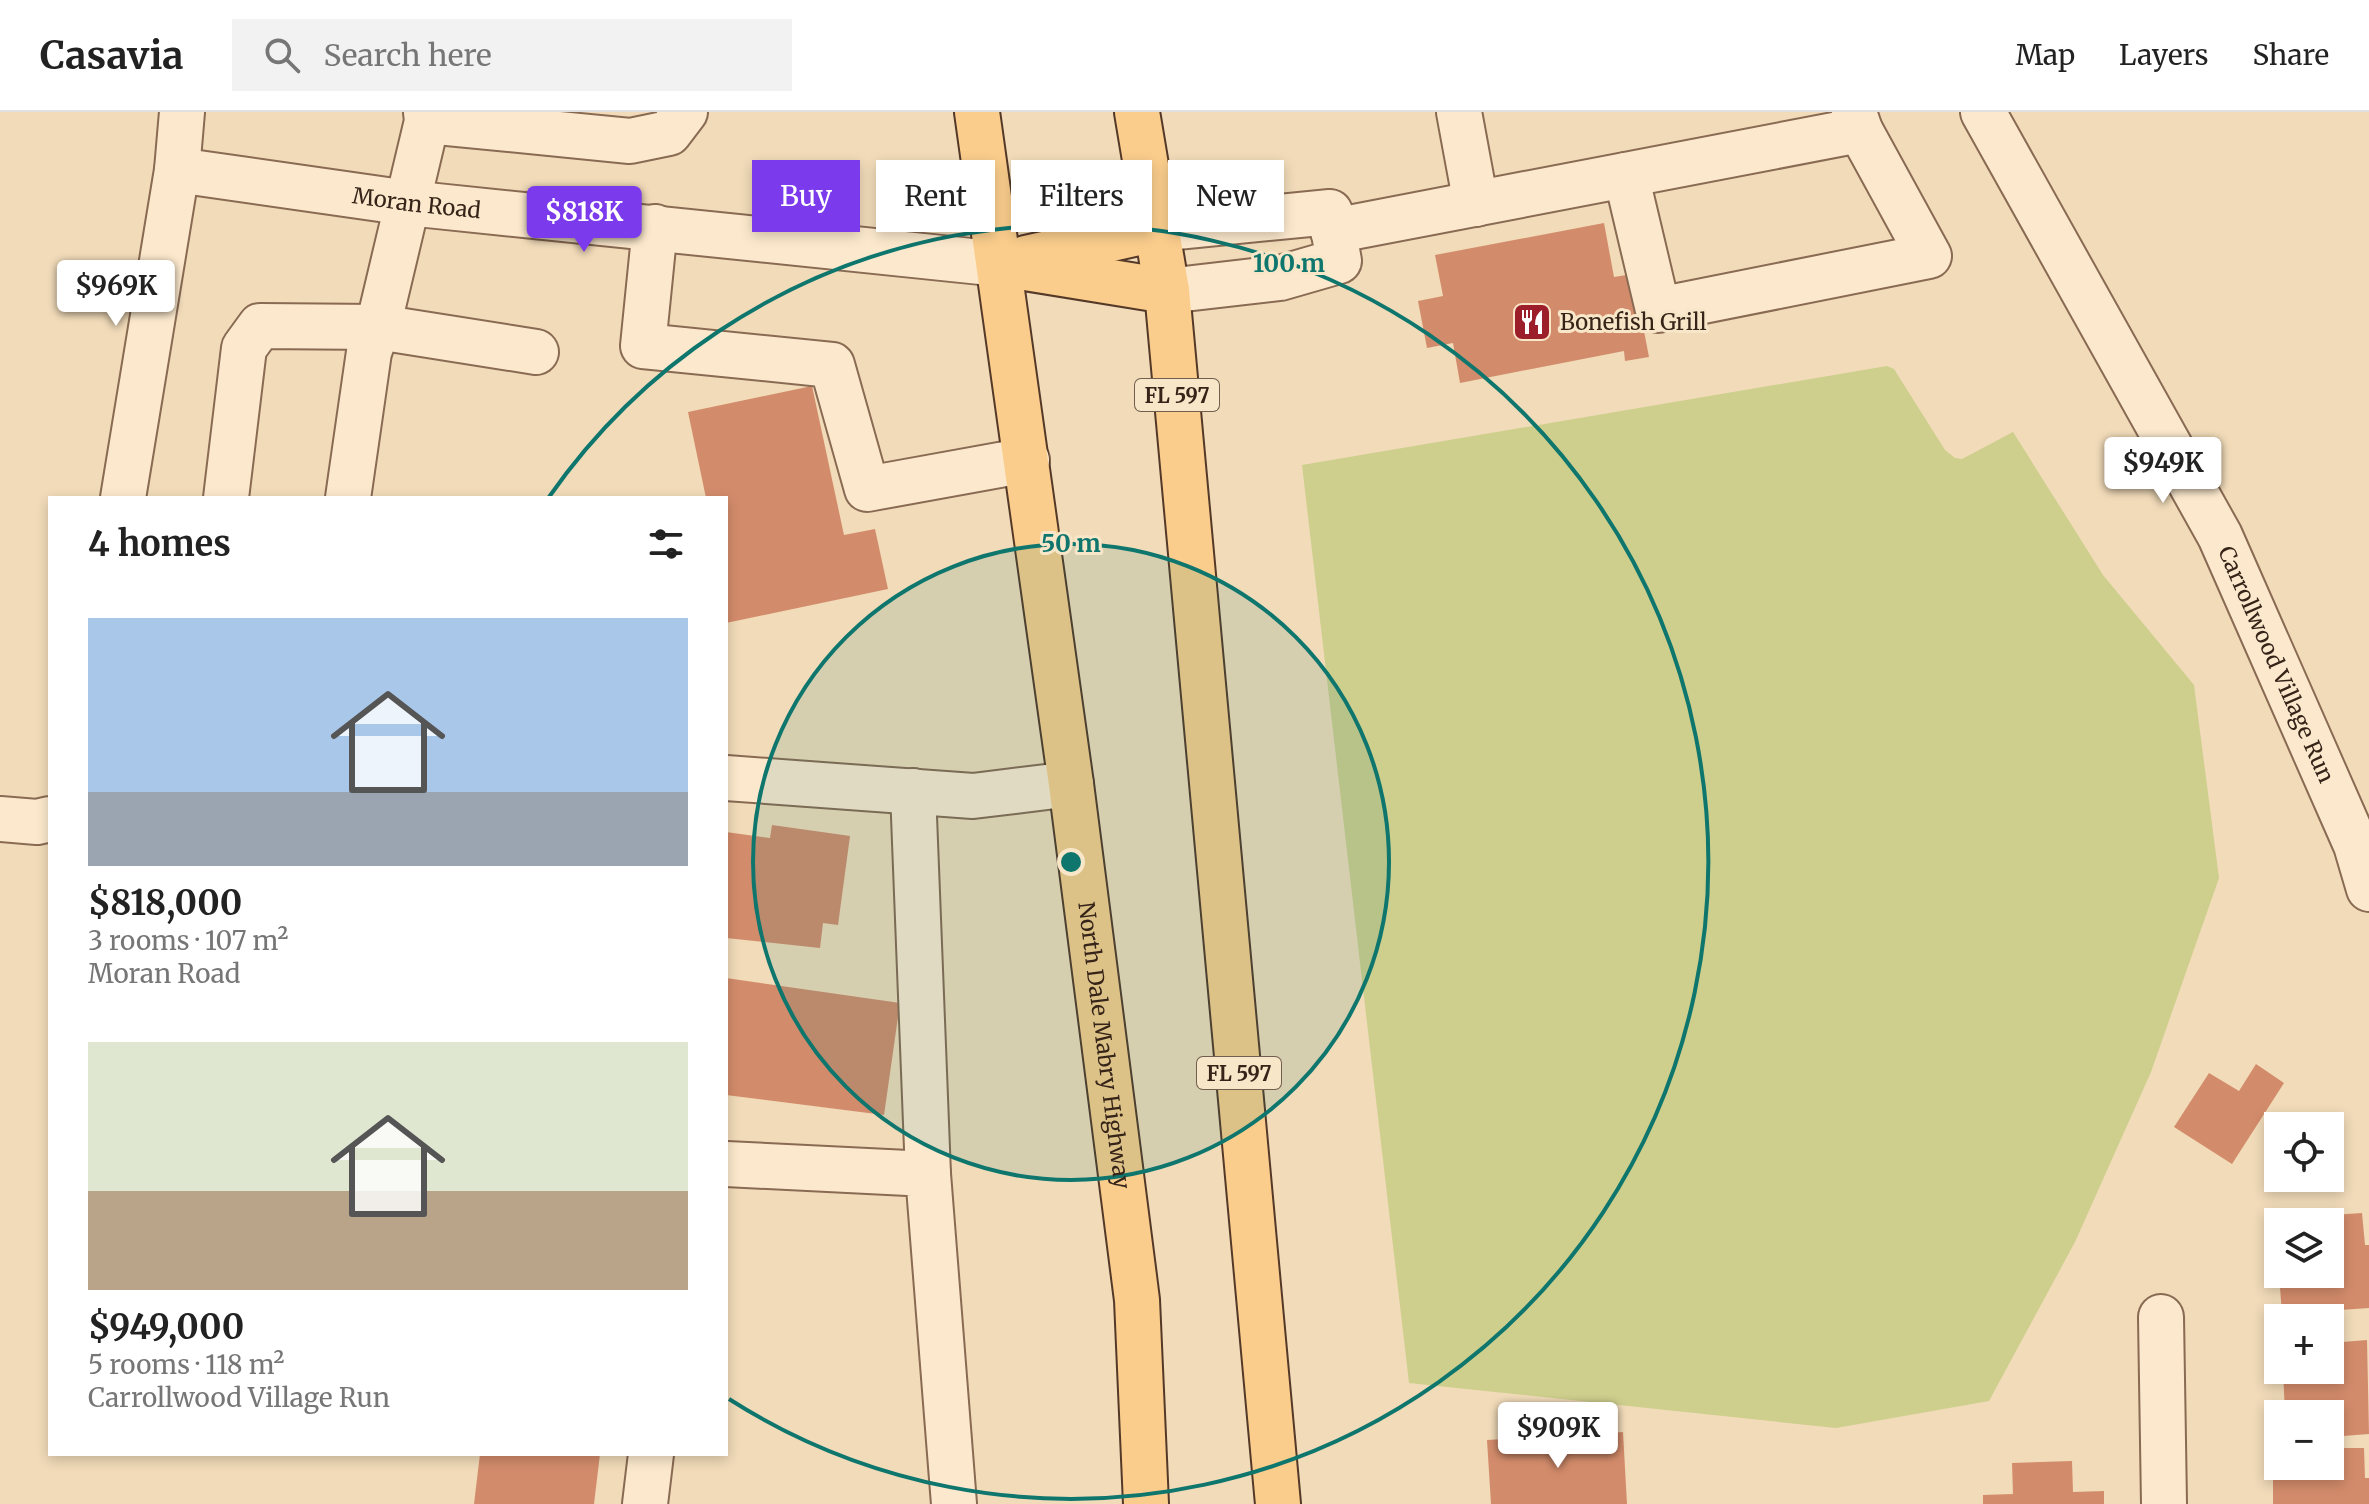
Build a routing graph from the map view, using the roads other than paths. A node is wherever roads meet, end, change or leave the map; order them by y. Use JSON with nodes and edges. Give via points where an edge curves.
{"nodes":[{"id":1,"x":182,"y":112,"type":"edge"},
{"id":2,"x":685,"y":112,"type":"edge"},
{"id":3,"x":977,"y":112,"type":"edge"},
{"id":4,"x":1137,"y":112,"type":"edge"},
{"id":5,"x":1459,"y":112,"type":"edge"},
{"id":6,"x":1983,"y":112,"type":"edge"},
{"id":7,"x":426,"y":117,"type":"edge"},
{"id":8,"x":1857,"y":121,"type":"edge"},
{"id":9,"x":177,"y":170,"type":"junction"},
{"id":10,"x":1626,"y":175,"type":"junction"},
{"id":11,"x":408,"y":203,"type":"junction"},
{"id":12,"x":1476,"y":204,"type":"junction"},
{"id":13,"x":655,"y":227,"type":"junction"},
{"id":14,"x":1156,"y":229,"type":"junction"},
{"id":15,"x":1333,"y":231,"type":"junction"},
{"id":16,"x":1000,"y":264,"type":"junction"},
{"id":17,"x":1167,"y":291,"type":"junction"},
{"id":18,"x":378,"y":327,"type":"junction"},
{"id":19,"x":536,"y":352,"type":"dead end"},
{"id":20,"x":1027,"y":460,"type":"junction"},
{"id":21,"x":123,"y":496,"type":"edge"},
{"id":22,"x":226,"y":496,"type":"edge"},
{"id":23,"x":348,"y":496,"type":"edge"},
{"id":24,"x":728,"y":778,"type":"edge"},
{"id":25,"x":1071,"y":784,"type":"junction"},
{"id":26,"x":913,"y":791,"type":"junction"},
{"id":27,"x":0,"y":819,"type":"edge"},
{"id":28,"x":48,"y":819,"type":"edge"},
{"id":29,"x":2363,"y":844,"type":"edge"},
{"id":30,"x":2369,"y":889,"type":"edge"},
{"id":31,"x":728,"y":1164,"type":"edge"},
{"id":32,"x":928,"y":1174,"type":"junction"},
{"id":33,"x":2161,"y":1317,"type":"dead end"},
{"id":34,"x":651,"y":1456,"type":"edge"},
{"id":35,"x":645,"y":1504,"type":"edge"},
{"id":36,"x":954,"y":1504,"type":"edge"},
{"id":37,"x":1146,"y":1504,"type":"edge"},
{"id":38,"x":1278,"y":1504,"type":"edge"},
{"id":39,"x":2164,"y":1504,"type":"edge"}],
"edges":[{"from":1,"to":9,"type":"street"},
{"from":2,"to":7,"type":"street","via":[[669,133],[630,141]]},
{"from":3,"to":16,"type":"main road","name":"North Dale Mabry Highway"},
{"from":4,"to":14,"type":"main road","number":"FL 597"},
{"from":5,"to":12,"type":"street"},
{"from":6,"to":29,"type":"street","name":"Carrollwood Village Run","via":[[2220,536]]},
{"from":7,"to":11,"type":"street"},
{"from":8,"to":10,"type":"street"},
{"from":8,"to":10,"type":"street","via":[[1929,256],[1658,310]]},
{"from":9,"to":11,"type":"street","name":"Moran Road"},
{"from":9,"to":21,"type":"street"},
{"from":10,"to":12,"type":"street"},
{"from":11,"to":13,"type":"street","name":"Moran Road"},
{"from":11,"to":18,"type":"street"},
{"from":12,"to":15,"type":"street"},
{"from":13,"to":16,"type":"street","name":"Moran Road"},
{"from":13,"to":20,"type":"street","via":[[643,346],[832,365],[867,489]]},
{"from":14,"to":15,"type":"street","via":[[1330,212]]},
{"from":14,"to":16,"type":"main road"},
{"from":14,"to":17,"type":"main road","number":"FL 597"},
{"from":15,"to":17,"type":"street","via":[[1339,261],[1280,278]]},
{"from":16,"to":17,"type":"main road"},
{"from":16,"to":20,"type":"main road","name":"North Dale Mabry Highway"},
{"from":17,"to":38,"type":"main road","number":"FL 597"},
{"from":18,"to":19,"type":"street"},
{"from":18,"to":22,"type":"street","via":[[260,326],[244,348]]},
{"from":18,"to":23,"type":"street","via":[[369,352]]},
{"from":20,"to":25,"type":"main road","name":"North Dale Mabry Highway"},
{"from":24,"to":26,"type":"street"},
{"from":25,"to":26,"type":"street","via":[[973,796]]},
{"from":25,"to":37,"type":"main road","name":"North Dale Mabry Highway","via":[[1137,1300]]},
{"from":26,"to":32,"type":"street"},
{"from":27,"to":28,"type":"street"},
{"from":29,"to":30,"type":"street","name":"Carrollwood Village Run"},
{"from":31,"to":32,"type":"street"},
{"from":32,"to":36,"type":"street"},
{"from":33,"to":39,"type":"street"},
{"from":34,"to":35,"type":"street"}]}
